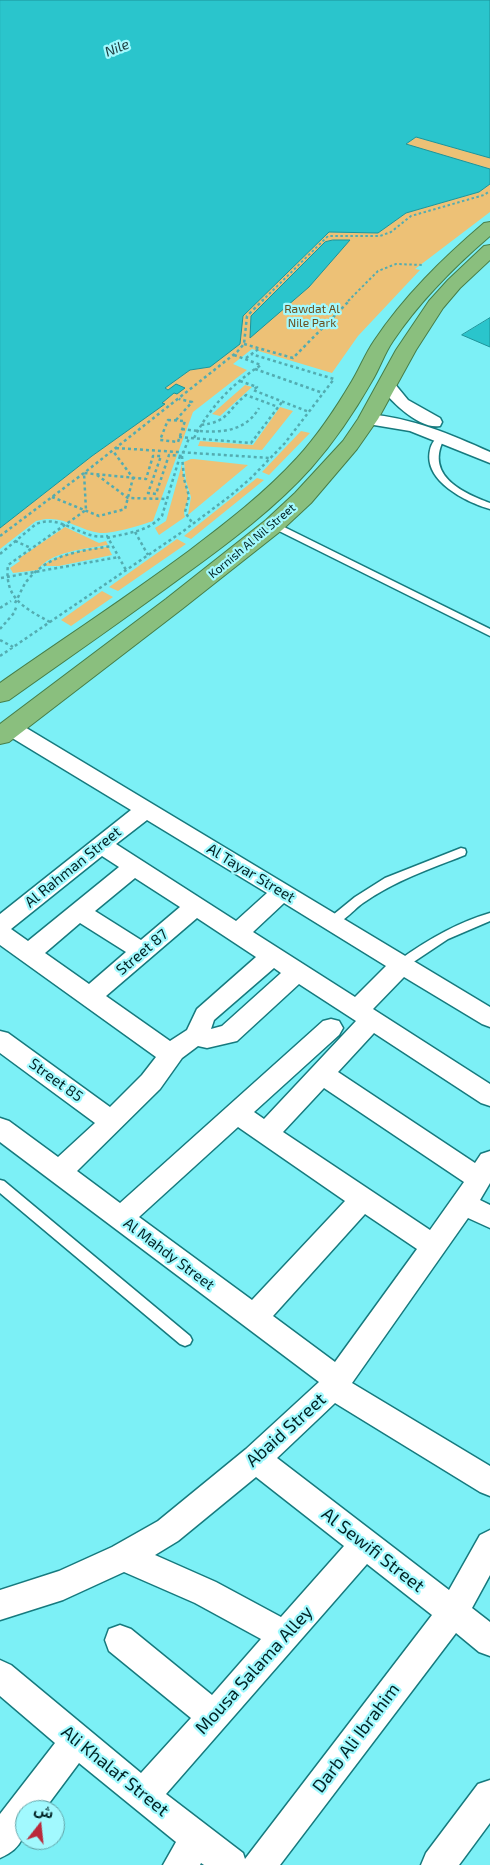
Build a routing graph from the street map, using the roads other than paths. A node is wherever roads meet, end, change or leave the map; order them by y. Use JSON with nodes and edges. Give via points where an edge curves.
{"nodes":[{"id":1,"x":490,"y":227,"type":"edge"},
{"id":2,"x":490,"y":250,"type":"edge"},
{"id":3,"x":388,"y":386,"type":"junction"},
{"id":4,"x":368,"y":418,"type":"junction"},
{"id":5,"x":441,"y":436,"type":"junction"},
{"id":6,"x":490,"y":447,"type":"edge"},
{"id":7,"x":490,"y":458,"type":"edge"},
{"id":8,"x":490,"y":506,"type":"edge"},
{"id":9,"x":274,"y":525,"type":"junction"},
{"id":10,"x":490,"y":633,"type":"edge"},
{"id":11,"x":0,"y":694,"type":"edge"},
{"id":12,"x":6,"y":732,"type":"edge"},
{"id":13,"x":146,"y":809,"type":"junction"},
{"id":14,"x":101,"y":845,"type":"junction"},
{"id":15,"x":461,"y":852,"type":"dead end"},
{"id":16,"x":134,"y":867,"type":"junction"},
{"id":17,"x":282,"y":892,"type":"junction"},
{"id":18,"x":196,"y":906,"type":"junction"},
{"id":19,"x":79,"y":912,"type":"junction"},
{"id":20,"x":490,"y":917,"type":"edge"},
{"id":21,"x":332,"y":922,"type":"junction"},
{"id":22,"x":0,"y":926,"type":"edge"},
{"id":23,"x":0,"y":933,"type":"edge"},
{"id":24,"x":237,"y":933,"type":"junction"},
{"id":25,"x":142,"y":952,"type":"junction"},
{"id":26,"x":28,"y":953,"type":"junction"},
{"id":27,"x":272,"y":956,"type":"junction"},
{"id":28,"x":402,"y":964,"type":"junction"},
{"id":29,"x":297,"y":972,"type":"junction"},
{"id":30,"x":89,"y":997,"type":"junction"},
{"id":31,"x":364,"y":1015,"type":"junction"},
{"id":32,"x":490,"y":1018,"type":"edge"},
{"id":33,"x":331,"y":1028,"type":"dead end"},
{"id":34,"x":196,"y":1036,"type":"junction"},
{"id":35,"x":0,"y":1040,"type":"edge"},
{"id":36,"x":170,"y":1054,"type":"junction"},
{"id":37,"x":322,"y":1074,"type":"junction"},
{"id":38,"x":490,"y":1096,"type":"edge"},
{"id":39,"x":236,"y":1113,"type":"junction"},
{"id":40,"x":111,"y":1121,"type":"junction"},
{"id":41,"x":0,"y":1128,"type":"edge"},
{"id":42,"x":268,"y":1133,"type":"junction"},
{"id":43,"x":484,"y":1170,"type":"edge"},
{"id":44,"x":59,"y":1173,"type":"junction"},
{"id":45,"x":0,"y":1185,"type":"edge"},
{"id":46,"x":363,"y":1199,"type":"junction"},
{"id":47,"x":464,"y":1204,"type":"junction"},
{"id":48,"x":490,"y":1217,"type":"edge"},
{"id":49,"x":120,"y":1218,"type":"junction"},
{"id":50,"x":434,"y":1246,"type":"junction"},
{"id":51,"x":254,"y":1317,"type":"junction"},
{"id":52,"x":185,"y":1340,"type":"dead end"},
{"id":53,"x":336,"y":1383,"type":"junction"},
{"id":54,"x":256,"y":1459,"type":"junction"},
{"id":55,"x":490,"y":1482,"type":"edge"},
{"id":56,"x":365,"y":1544,"type":"junction"},
{"id":57,"x":490,"y":1545,"type":"edge"},
{"id":58,"x":123,"y":1558,"type":"junction"},
{"id":59,"x":0,"y":1605,"type":"edge"},
{"id":60,"x":452,"y":1612,"type":"junction"},
{"id":61,"x":284,"y":1636,"type":"junction"},
{"id":62,"x":120,"y":1640,"type":"dead end"},
{"id":63,"x":490,"y":1641,"type":"edge"},
{"id":64,"x":0,"y":1676,"type":"edge"},
{"id":65,"x":214,"y":1716,"type":"junction"},
{"id":66,"x":77,"y":1740,"type":"junction"},
{"id":67,"x":143,"y":1796,"type":"junction"},
{"id":68,"x":490,"y":1796,"type":"edge"},
{"id":69,"x":198,"y":1839,"type":"junction"},
{"id":70,"x":0,"y":1841,"type":"edge"},
{"id":71,"x":180,"y":1865,"type":"edge"},
{"id":72,"x":231,"y":1865,"type":"edge"},
{"id":73,"x":259,"y":1865,"type":"edge"},
{"id":74,"x":438,"y":1865,"type":"edge"}],
"edges":[{"from":1,"to":11,"type":"highway","name":"Kornish Al Nil Street","via":[[422,289],[381,346],[328,434],[275,492],[145,593]]},
{"from":2,"to":3,"type":"highway","name":"Kornish Al Nil Street","via":[[436,305],[406,350]]},
{"from":3,"to":4,"type":"highway","name":"Kornish Al Nil Street"},
{"from":3,"to":6,"type":"street","via":[[402,403],[419,415]]},
{"from":4,"to":5,"type":"street","via":[[404,422]]},
{"from":4,"to":9,"type":"highway","name":"Kornish Al Nil Street","via":[[328,471]]},
{"from":5,"to":7,"type":"street"},
{"from":5,"to":8,"type":"lane","via":[[434,452],[436,469],[449,485]]},
{"from":9,"to":10,"type":"lane"},
{"from":9,"to":12,"type":"highway","name":"Kornish Al Nil Street"},
{"from":12,"to":13,"type":"street","name":"Al Tayar Street"},
{"from":13,"to":14,"type":"street","name":"Al Rahman Street"},
{"from":13,"to":17,"type":"street","name":"Al Tayar Street"},
{"from":14,"to":16,"type":"street"},
{"from":14,"to":22,"type":"street","name":"Al Rahman Street"},
{"from":15,"to":21,"type":"lane","via":[[389,881]]},
{"from":16,"to":18,"type":"street"},
{"from":16,"to":19,"type":"street"},
{"from":17,"to":21,"type":"street","name":"Al Tayar Street"},
{"from":17,"to":24,"type":"street"},
{"from":18,"to":24,"type":"street"},
{"from":18,"to":25,"type":"street","name":"Street 87"},
{"from":19,"to":25,"type":"street"},
{"from":19,"to":26,"type":"street"},
{"from":20,"to":28,"type":"lane","via":[[466,924],[432,942]]},
{"from":21,"to":28,"type":"street","name":"Al Tayar Street"},
{"from":23,"to":26,"type":"street"},
{"from":24,"to":27,"type":"street"},
{"from":25,"to":30,"type":"street","name":"Street 87"},
{"from":26,"to":30,"type":"street"},
{"from":27,"to":29,"type":"street"},
{"from":27,"to":34,"type":"street","via":[[206,1014]]},
{"from":28,"to":31,"type":"street"},
{"from":28,"to":32,"type":"street","name":"Al Tayar Street"},
{"from":29,"to":31,"type":"street"},
{"from":29,"to":34,"type":"street","via":[[229,1034],[207,1039]]},
{"from":30,"to":36,"type":"street"},
{"from":31,"to":37,"type":"street"},
{"from":31,"to":38,"type":"street"},
{"from":33,"to":39,"type":"street"},
{"from":34,"to":36,"type":"street"},
{"from":35,"to":40,"type":"street","name":"Street 85"},
{"from":36,"to":40,"type":"street","via":[[152,1080]]},
{"from":37,"to":42,"type":"street"},
{"from":37,"to":43,"type":"street"},
{"from":39,"to":42,"type":"street"},
{"from":39,"to":49,"type":"street"},
{"from":40,"to":44,"type":"street"},
{"from":41,"to":44,"type":"street","name":"Al Mahdy Street"},
{"from":42,"to":46,"type":"street"},
{"from":43,"to":47,"type":"street","name":"Abaid Street"},
{"from":44,"to":49,"type":"street","name":"Al Mahdy Street"},
{"from":45,"to":52,"type":"lane"},
{"from":46,"to":50,"type":"street"},
{"from":46,"to":51,"type":"street"},
{"from":47,"to":48,"type":"street"},
{"from":47,"to":50,"type":"street","name":"Abaid Street"},
{"from":49,"to":51,"type":"street","name":"Al Mahdy Street"},
{"from":50,"to":53,"type":"street","name":"Abaid Street"},
{"from":51,"to":53,"type":"street","name":"Al Mahdy Street"},
{"from":53,"to":54,"type":"street","name":"Abaid Street"},
{"from":53,"to":55,"type":"street","name":"Al Mahdy Street"},
{"from":54,"to":56,"type":"street","name":"Al Sewifi Street"},
{"from":54,"to":58,"type":"street","name":"Abaid Street","via":[[168,1530]]},
{"from":56,"to":60,"type":"street","name":"Al Sewifi Street"},
{"from":56,"to":61,"type":"street","name":"Mousa Salama Alley"},
{"from":57,"to":60,"type":"street","name":"Darb Ali Ibrahim"},
{"from":58,"to":59,"type":"street","name":"Abaid Street","via":[[63,1585]]},
{"from":58,"to":61,"type":"street","via":[[164,1572],[204,1591]]},
{"from":60,"to":63,"type":"street","name":"Al Sewifi Street"},
{"from":60,"to":73,"type":"street","name":"Darb Ali Ibrahim"},
{"from":61,"to":65,"type":"street","name":"Mousa Salama Alley"},
{"from":62,"to":65,"type":"street"},
{"from":64,"to":66,"type":"street","name":"Ali Khalaf Street"},
{"from":65,"to":67,"type":"street","name":"Mousa Salama Alley"},
{"from":66,"to":67,"type":"street","name":"Ali Khalaf Street"},
{"from":66,"to":70,"type":"street"},
{"from":67,"to":69,"type":"street","name":"Ali Khalaf Street"},
{"from":68,"to":74,"type":"street"},
{"from":69,"to":71,"type":"street"},
{"from":69,"to":72,"type":"street","name":"Ali Khalaf Street"}]}
